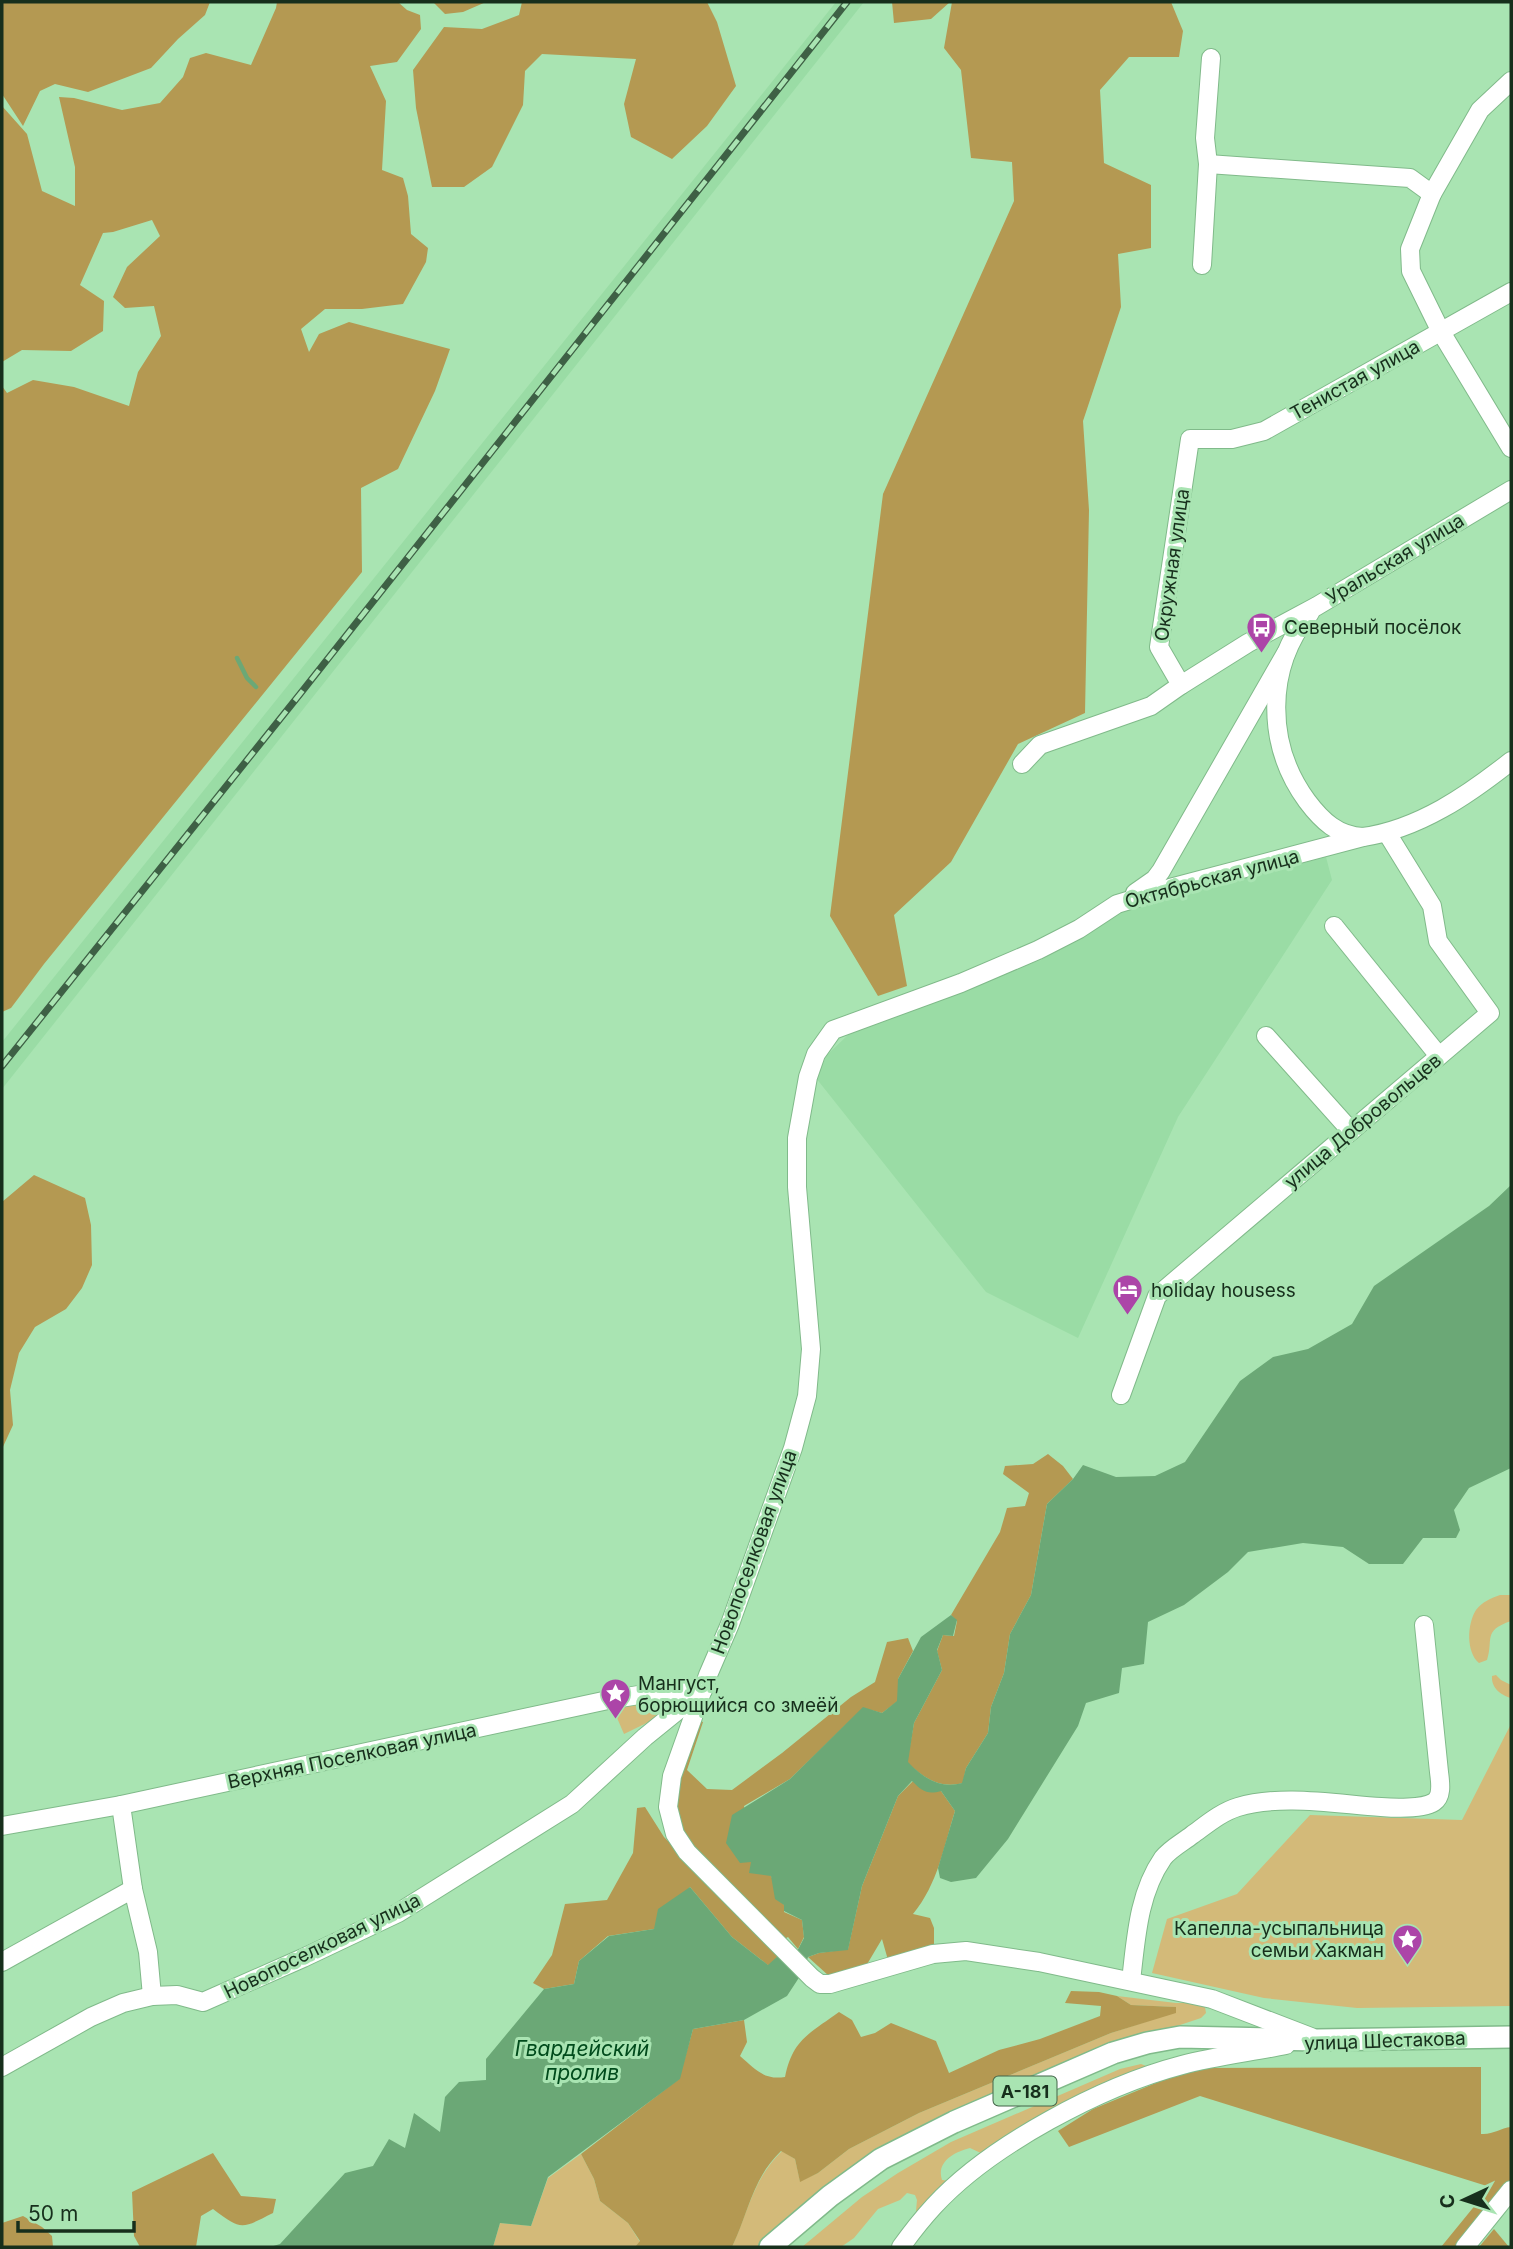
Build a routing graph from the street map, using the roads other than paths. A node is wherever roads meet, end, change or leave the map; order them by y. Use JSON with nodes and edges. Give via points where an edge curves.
{"nodes":[{"id":1,"x":1211,"y":58,"type":"dead end"},
{"id":2,"x":1511,"y":80,"type":"edge"},
{"id":3,"x":1208,"y":164,"type":"junction"},
{"id":4,"x":1432,"y":194,"type":"junction"},
{"id":5,"x":1202,"y":265,"type":"dead end"},
{"id":6,"x":1511,"y":292,"type":"edge"},
{"id":7,"x":1441,"y":332,"type":"junction"},
{"id":8,"x":1190,"y":439,"type":"joint"},
{"id":9,"x":1511,"y":448,"type":"edge"},
{"id":10,"x":1511,"y":490,"type":"edge"},
{"id":11,"x":1317,"y":606,"type":"junction"},
{"id":12,"x":1286,"y":653,"type":"junction"},
{"id":13,"x":1181,"y":684,"type":"junction"},
{"id":14,"x":1511,"y":761,"type":"edge"},
{"id":15,"x":1022,"y":764,"type":"dead end"},
{"id":16,"x":1387,"y":833,"type":"junction"},
{"id":17,"x":1363,"y":837,"type":"junction"},
{"id":18,"x":1117,"y":904,"type":"junction"},
{"id":19,"x":1334,"y":926,"type":"dead end"},
{"id":20,"x":832,"y":1030,"type":"joint"},
{"id":21,"x":1266,"y":1036,"type":"dead end"},
{"id":22,"x":1439,"y":1056,"type":"junction"},
{"id":23,"x":1351,"y":1131,"type":"junction"},
{"id":24,"x":1121,"y":1395,"type":"dead end"},
{"id":25,"x":1424,"y":1625,"type":"dead end"},
{"id":26,"x":703,"y":1690,"type":"junction"},
{"id":27,"x":121,"y":1805,"type":"junction"},
{"id":28,"x":2,"y":1826,"type":"edge"},
{"id":29,"x":133,"y":1889,"type":"junction"},
{"id":30,"x":2,"y":1962,"type":"edge"},
{"id":31,"x":1131,"y":1981,"type":"junction"},
{"id":32,"x":152,"y":1996,"type":"junction"},
{"id":33,"x":1511,"y":2037,"type":"edge"},
{"id":34,"x":1317,"y":2040,"type":"junction"},
{"id":35,"x":2,"y":2067,"type":"edge"},
{"id":36,"x":1511,"y":2190,"type":"edge"},
{"id":37,"x":770,"y":2247,"type":"edge"},
{"id":38,"x":901,"y":2247,"type":"edge"},
{"id":39,"x":1465,"y":2247,"type":"edge"}],
"edges":[{"from":1,"to":3,"type":"street","via":[[1205,138]]},
{"from":2,"to":4,"type":"street","via":[[1480,110]]},
{"from":3,"to":4,"type":"street","via":[[1410,178]]},
{"from":3,"to":5,"type":"street"},
{"from":4,"to":7,"type":"street","via":[[1410,249],[1411,271]]},
{"from":6,"to":7,"type":"street","name":"Тенистая улица"},
{"from":7,"to":8,"type":"street","name":"Тенистая улица","via":[[1264,431],[1232,439]]},
{"from":7,"to":9,"type":"street"},
{"from":8,"to":13,"type":"street","name":"Окружная улица","via":[[1159,647]]},
{"from":10,"to":11,"type":"street","name":"Уральская улица"},
{"from":11,"to":12,"type":"street"},
{"from":11,"to":13,"type":"street","name":"Уральская улица"},
{"from":12,"to":17,"type":"street","via":[[1276,706],[1278,737],[1287,767],[1324,821],[1346,835]]},
{"from":12,"to":18,"type":"street","via":[[1161,872]]},
{"from":13,"to":15,"type":"street","name":"Уральская улица","via":[[1151,706],[1040,745]]},
{"from":14,"to":16,"type":"street","name":"Октябрьская улица","via":[[1428,817]]},
{"from":16,"to":17,"type":"street","name":"Октябрьская улица"},
{"from":16,"to":22,"type":"street","name":"улица Добровольцев","via":[[1432,906],[1438,941],[1490,1013]]},
{"from":17,"to":18,"type":"street","name":"Октябрьская улица"},
{"from":18,"to":20,"type":"street","name":"Октябрьская улица","via":[[1038,950]]},
{"from":19,"to":22,"type":"street"},
{"from":20,"to":26,"type":"street","name":"Новопоселковая улица","via":[[812,1065],[797,1138],[811,1349],[807,1396],[735,1612]]},
{"from":21,"to":23,"type":"street"},
{"from":22,"to":23,"type":"street","name":"улица Добровольцев"},
{"from":23,"to":24,"type":"street","name":"улица Добровольцев","via":[[1157,1296]]},
{"from":25,"to":31,"type":"street","via":[[1438,1798],[1426,1805],[1396,1808],[1274,1800],[1236,1807],[1209,1822],[1165,1855],[1154,1872],[1137,1927]]},
{"from":26,"to":27,"type":"street","name":"Верхняя Поселковая улица","via":[[608,1700]]},
{"from":26,"to":31,"type":"street","via":[[670,1787],[668,1807],[675,1834],[687,1852],[820,1984],[933,1954],[966,1951]]},
{"from":26,"to":32,"type":"street","name":"Новопоселковая улица","via":[[572,1804],[398,1913],[203,2002],[177,1995]]},
{"from":27,"to":28,"type":"street","name":"Верхняя Поселковая улица"},
{"from":27,"to":29,"type":"street"},
{"from":29,"to":30,"type":"street"},
{"from":29,"to":32,"type":"street","via":[[148,1952]]},
{"from":31,"to":34,"type":"street","via":[[1212,1999]]},
{"from":32,"to":35,"type":"street","name":"Новопоселковая улица","via":[[91,2017]]},
{"from":33,"to":34,"type":"main road","name":"улица Шестакова","number":"А-181"},
{"from":34,"to":37,"type":"main road","number":"А-181","via":[[1181,2037],[1113,2053],[881,2159]]},
{"from":34,"to":38,"type":"street","name":"улица Шестакова","via":[[1181,2065],[1109,2090],[1041,2126],[973,2171],[935,2204]]},
{"from":36,"to":39,"type":"street"}]}
